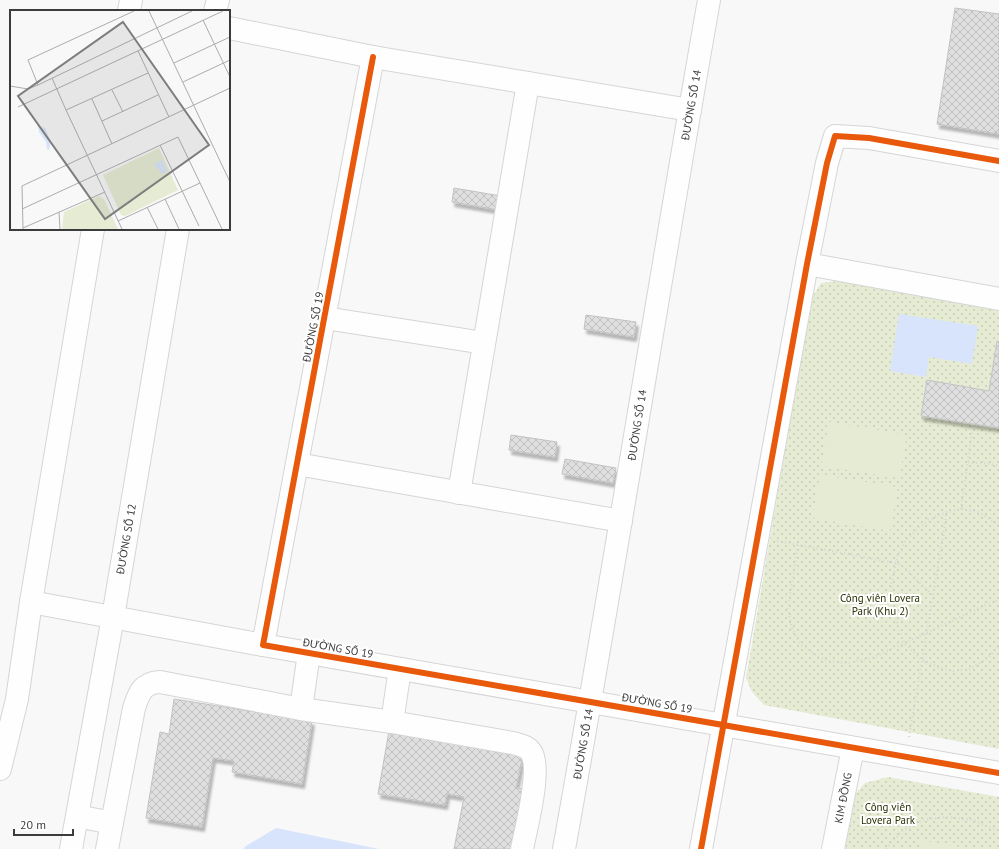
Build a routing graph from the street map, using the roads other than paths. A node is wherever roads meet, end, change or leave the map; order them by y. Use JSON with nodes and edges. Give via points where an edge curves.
{"nodes":[{"id":1,"x":131,"y":0,"type":"edge"},
{"id":2,"x":218,"y":0,"type":"edge"},
{"id":3,"x":709,"y":0,"type":"edge"},
{"id":4,"x":129,"y":10,"type":"edge"},
{"id":5,"x":215,"y":10,"type":"edge"},
{"id":6,"x":230,"y":28,"type":"edge"},
{"id":7,"x":373,"y":57,"type":"junction"},
{"id":8,"x":528,"y":83,"type":"junction"},
{"id":9,"x":690,"y":110,"type":"junction"},
{"id":10,"x":999,"y":161,"type":"edge"},
{"id":11,"x":93,"y":230,"type":"edge"},
{"id":12,"x":178,"y":230,"type":"edge"},
{"id":13,"x":807,"y":264,"type":"junction"},
{"id":14,"x":999,"y":299,"type":"edge"},
{"id":15,"x":325,"y":318,"type":"junction"},
{"id":16,"x":484,"y":343,"type":"junction"},
{"id":17,"x":297,"y":464,"type":"junction"},
{"id":18,"x":459,"y":492,"type":"junction"},
{"id":19,"x":621,"y":521,"type":"junction"},
{"id":20,"x":31,"y":602,"type":"junction"},
{"id":21,"x":113,"y":617,"type":"junction"},
{"id":22,"x":263,"y":645,"type":"junction"},
{"id":23,"x":309,"y":653,"type":"junction"},
{"id":24,"x":400,"y":669,"type":"junction"},
{"id":25,"x":8,"y":697,"type":"edge"},
{"id":26,"x":591,"y":702,"type":"junction"},
{"id":27,"x":301,"y":709,"type":"junction"},
{"id":28,"x":392,"y":722,"type":"junction"},
{"id":29,"x":723,"y":725,"type":"junction"},
{"id":30,"x":853,"y":748,"type":"junction"},
{"id":31,"x":0,"y":769,"type":"edge"},
{"id":32,"x":999,"y":773,"type":"edge"},
{"id":33,"x":77,"y":816,"type":"junction"},
{"id":34,"x":112,"y":823,"type":"junction"},
{"id":35,"x":71,"y":849,"type":"edge"},
{"id":36,"x":107,"y":849,"type":"edge"},
{"id":37,"x":522,"y":849,"type":"edge"},
{"id":38,"x":564,"y":849,"type":"edge"},
{"id":39,"x":701,"y":849,"type":"edge"},
{"id":40,"x":833,"y":849,"type":"edge"}],
"edges":[{"from":1,"to":4,"type":"street"},
{"from":2,"to":5,"type":"street"},
{"from":3,"to":9,"type":"street","name":"ĐƯỜNG SỐ 14"},
{"from":6,"to":7,"type":"street"},
{"from":7,"to":8,"type":"street"},
{"from":7,"to":15,"type":"street","name":"ĐƯỜNG SỐ 19"},
{"from":8,"to":9,"type":"street"},
{"from":8,"to":16,"type":"street"},
{"from":9,"to":19,"type":"street","name":"ĐƯỜNG SỐ 14"},
{"from":10,"to":13,"type":"street","via":[[869,138],[835,136],[827,163]]},
{"from":11,"to":20,"type":"street"},
{"from":12,"to":21,"type":"street","name":"ĐƯỜNG SỐ 12"},
{"from":13,"to":14,"type":"street"},
{"from":13,"to":29,"type":"street"},
{"from":15,"to":16,"type":"street"},
{"from":15,"to":17,"type":"street","name":"ĐƯỜNG SỐ 19"},
{"from":16,"to":18,"type":"street"},
{"from":17,"to":18,"type":"street"},
{"from":17,"to":22,"type":"street","name":"ĐƯỜNG SỐ 19"},
{"from":18,"to":19,"type":"street"},
{"from":19,"to":26,"type":"street","name":"ĐƯỜNG SỐ 14"},
{"from":20,"to":21,"type":"street","name":"ĐƯỜNG SỐ 19"},
{"from":20,"to":25,"type":"street"},
{"from":21,"to":22,"type":"street","name":"ĐƯỜNG SỐ 19"},
{"from":21,"to":33,"type":"street","name":"ĐƯỜNG SỐ 12"},
{"from":22,"to":23,"type":"street","name":"ĐƯỜNG SỐ 19"},
{"from":23,"to":24,"type":"street","name":"ĐƯỜNG SỐ 19"},
{"from":23,"to":27,"type":"street"},
{"from":24,"to":26,"type":"street","name":"ĐƯỜNG SỐ 19"},
{"from":24,"to":28,"type":"street"},
{"from":25,"to":31,"type":"street"},
{"from":26,"to":29,"type":"street","name":"ĐƯỜNG SỐ 19"},
{"from":26,"to":38,"type":"street","name":"ĐƯỜNG SỐ 14"},
{"from":27,"to":28,"type":"street"},
{"from":27,"to":34,"type":"street","via":[[160,682],[149,684],[138,695],[134,708]]},
{"from":28,"to":37,"type":"street","via":[[512,743],[529,750],[535,773]]},
{"from":29,"to":30,"type":"street","name":"ĐƯỜNG SỐ 19"},
{"from":29,"to":39,"type":"street"},
{"from":30,"to":32,"type":"street","name":"ĐƯỜNG SỐ 19"},
{"from":30,"to":40,"type":"street","name":"KIM ĐỒNG"},
{"from":33,"to":34,"type":"street"},
{"from":33,"to":35,"type":"street","name":"ĐƯỜNG SỐ 12"},
{"from":34,"to":36,"type":"street"}]}
